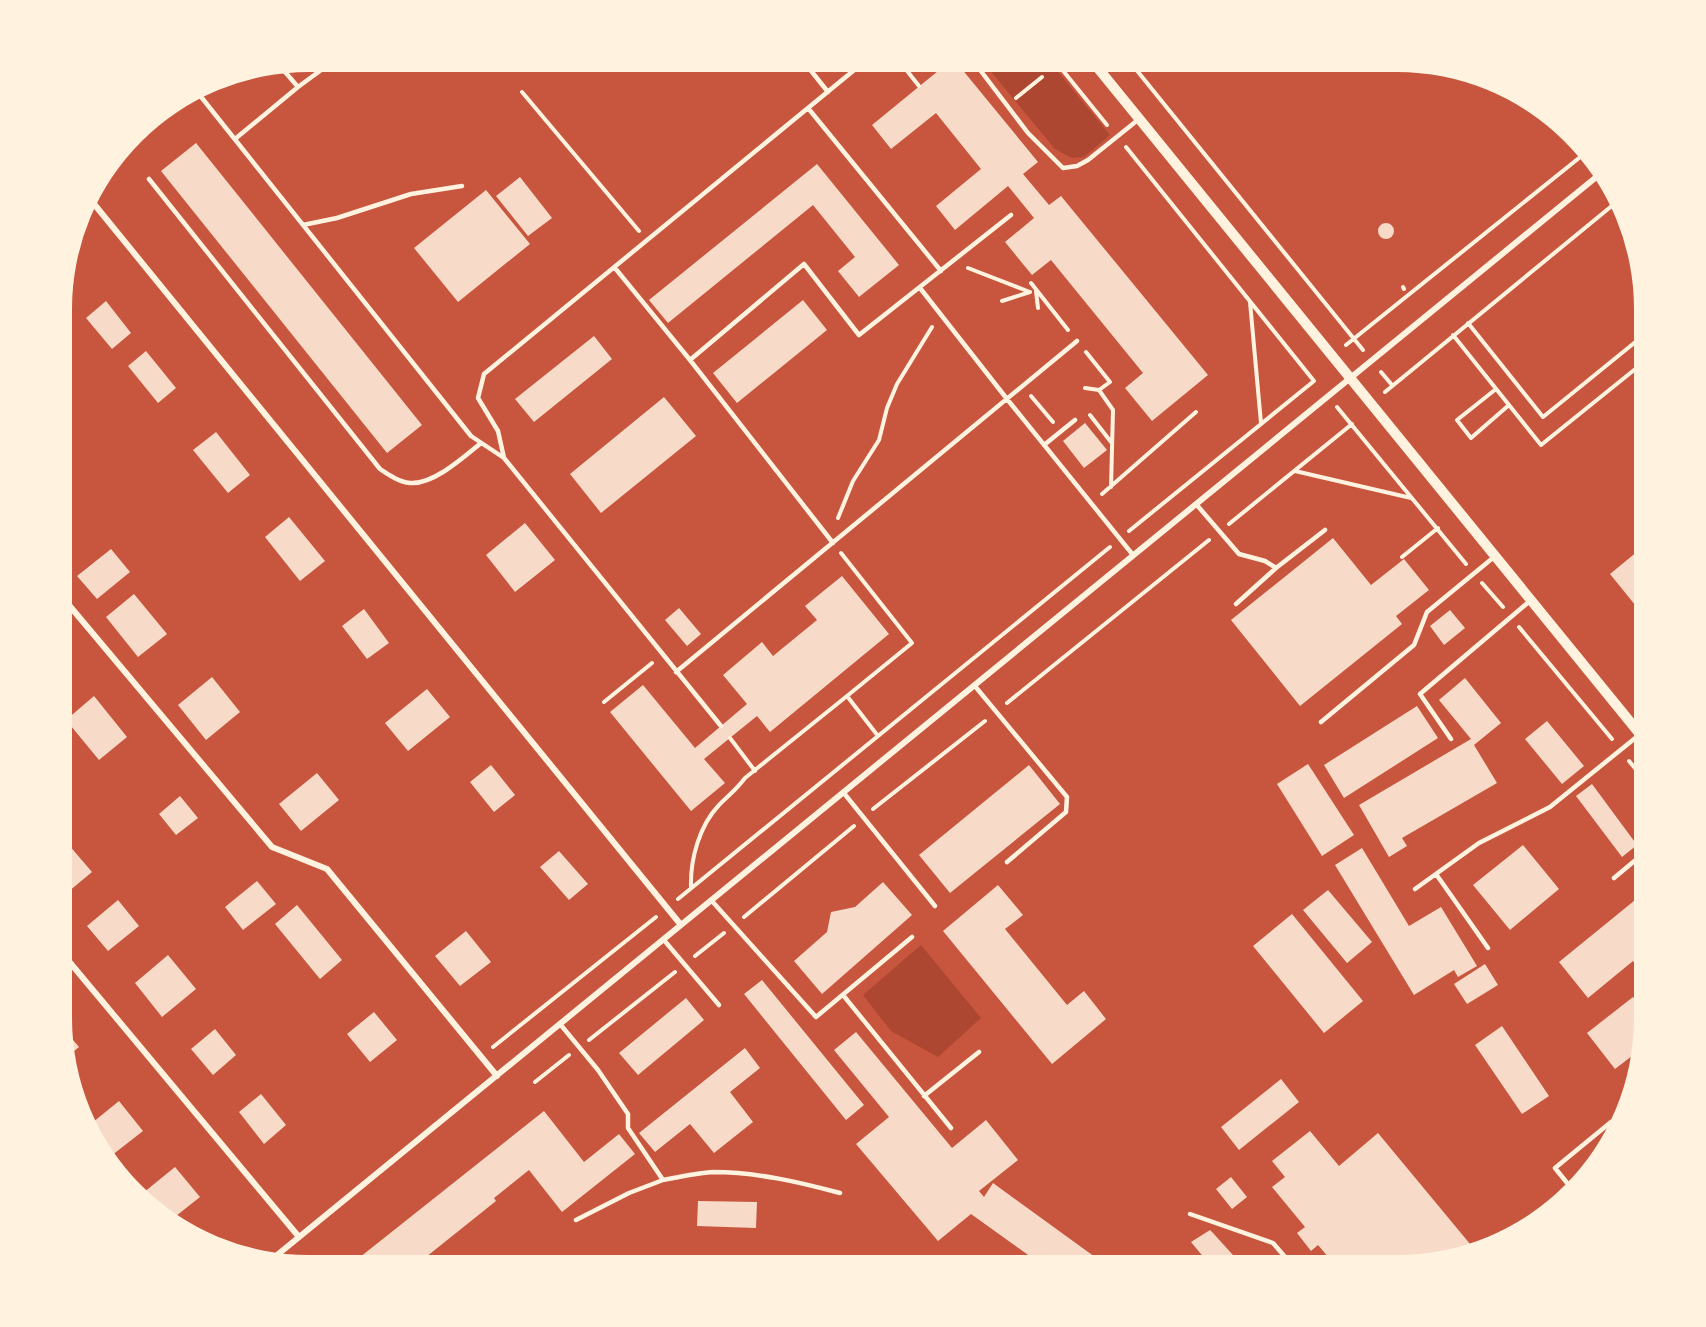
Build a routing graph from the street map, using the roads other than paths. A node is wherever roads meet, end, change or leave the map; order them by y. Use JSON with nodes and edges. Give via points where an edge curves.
{"nodes":[{"id":1,"x":318,"y":72,"type":"edge"},
{"id":2,"x":812,"y":72,"type":"edge"},
{"id":3,"x":852,"y":72,"type":"edge"},
{"id":4,"x":981,"y":72,"type":"edge"},
{"id":5,"x":1101,"y":72,"type":"edge"},
{"id":6,"x":286,"y":73,"type":"edge"},
{"id":7,"x":298,"y":87,"type":"junction"},
{"id":8,"x":828,"y":92,"type":"junction"},
{"id":9,"x":202,"y":97,"type":"edge"},
{"id":10,"x":808,"y":108,"type":"junction"},
{"id":11,"x":1140,"y":119,"type":"junction"},
{"id":12,"x":235,"y":139,"type":"junction"},
{"id":13,"x":1595,"y":178,"type":"edge"},
{"id":14,"x":149,"y":179,"type":"dead end"},
{"id":15,"x":462,"y":186,"type":"dead end"},
{"id":16,"x":95,"y":206,"type":"edge"},
{"id":17,"x":1011,"y":215,"type":"dead end"},
{"id":18,"x":303,"y":225,"type":"junction"},
{"id":19,"x":615,"y":268,"type":"junction"},
{"id":20,"x":941,"y":271,"type":"junction"},
{"id":21,"x":920,"y":288,"type":"junction"},
{"id":22,"x":1077,"y":341,"type":"road end"},
{"id":23,"x":690,"y":360,"type":"junction"},
{"id":24,"x":1350,"y":378,"type":"junction"},
{"id":25,"x":1007,"y":399,"type":"junction"},
{"id":26,"x":1075,"y":420,"type":"road end"},
{"id":27,"x":481,"y":443,"type":"junction"},
{"id":28,"x":1044,"y":445,"type":"junction"},
{"id":29,"x":504,"y":458,"type":"junction"},
{"id":30,"x":1196,"y":504,"type":"junction"},
{"id":31,"x":1324,"y":530,"type":"dead end"},
{"id":32,"x":833,"y":543,"type":"junction"},
{"id":33,"x":1133,"y":555,"type":"junction"},
{"id":34,"x":1495,"y":556,"type":"junction"},
{"id":35,"x":1276,"y":568,"type":"junction"},
{"id":36,"x":1531,"y":600,"type":"junction"},
{"id":37,"x":1236,"y":604,"type":"dead end"},
{"id":38,"x":72,"y":609,"type":"edge"},
{"id":39,"x":676,"y":672,"type":"junction"},
{"id":40,"x":974,"y":685,"type":"junction"},
{"id":41,"x":1321,"y":722,"type":"dead end"},
{"id":42,"x":721,"y":726,"type":"dead end"},
{"id":43,"x":1634,"y":727,"type":"edge"},
{"id":44,"x":1450,"y":739,"type":"dead end"},
{"id":45,"x":1634,"y":743,"type":"edge"},
{"id":46,"x":843,"y":792,"type":"junction"},
{"id":47,"x":1634,"y":861,"type":"edge"},
{"id":48,"x":1006,"y":862,"type":"dead end"},
{"id":49,"x":1436,"y":874,"type":"junction"},
{"id":50,"x":1614,"y":878,"type":"dead end"},
{"id":51,"x":1415,"y":889,"type":"dead end"},
{"id":52,"x":711,"y":900,"type":"junction"},
{"id":53,"x":935,"y":906,"type":"dead end"},
{"id":54,"x":681,"y":925,"type":"junction"},
{"id":55,"x":912,"y":937,"type":"dead end"},
{"id":56,"x":663,"y":939,"type":"junction"},
{"id":57,"x":1488,"y":948,"type":"dead end"},
{"id":58,"x":72,"y":966,"type":"edge"},
{"id":59,"x":843,"y":995,"type":"junction"},
{"id":60,"x":719,"y":1005,"type":"dead end"},
{"id":61,"x":560,"y":1024,"type":"junction"},
{"id":62,"x":979,"y":1052,"type":"dead end"},
{"id":63,"x":496,"y":1076,"type":"junction"},
{"id":64,"x":924,"y":1095,"type":"junction"},
{"id":65,"x":1610,"y":1123,"type":"edge"},
{"id":66,"x":951,"y":1128,"type":"dead end"},
{"id":67,"x":663,"y":1180,"type":"junction"},
{"id":68,"x":1567,"y":1183,"type":"edge"},
{"id":69,"x":840,"y":1192,"type":"dead end"},
{"id":70,"x":1190,"y":1214,"type":"dead end"},
{"id":71,"x":576,"y":1220,"type":"dead end"},
{"id":72,"x":299,"y":1237,"type":"junction"},
{"id":73,"x":279,"y":1253,"type":"edge"},
{"id":74,"x":1283,"y":1255,"type":"edge"}],
"edges":[{"from":1,"to":7,"type":"lane"},
{"from":2,"to":8,"type":"lane"},
{"from":3,"to":8,"type":"lane"},
{"from":4,"to":11,"type":"lane","via":[[1028,133],[1062,168],[1082,163]]},
{"from":5,"to":11,"type":"street"},
{"from":6,"to":7,"type":"lane"},
{"from":7,"to":12,"type":"lane"},
{"from":8,"to":10,"type":"lane"},
{"from":9,"to":12,"type":"lane"},
{"from":10,"to":19,"type":"lane"},
{"from":10,"to":20,"type":"lane"},
{"from":11,"to":24,"type":"street"},
{"from":12,"to":18,"type":"lane"},
{"from":13,"to":24,"type":"street"},
{"from":14,"to":27,"type":"lane","via":[[380,469],[411,483],[427,480]]},
{"from":15,"to":18,"type":"lane","via":[[411,194]]},
{"from":16,"to":54,"type":"street"},
{"from":17,"to":20,"type":"lane"},
{"from":18,"to":27,"type":"lane","via":[[471,436]]},
{"from":19,"to":23,"type":"lane"},
{"from":19,"to":29,"type":"lane","via":[[484,374],[477,398],[498,431]]},
{"from":20,"to":21,"type":"lane"},
{"from":21,"to":23,"type":"lane","via":[[859,335],[804,264]]},
{"from":21,"to":25,"type":"lane"},
{"from":22,"to":25,"type":"lane"},
{"from":23,"to":32,"type":"lane"},
{"from":24,"to":30,"type":"street"},
{"from":24,"to":34,"type":"street"},
{"from":25,"to":28,"type":"lane"},
{"from":25,"to":32,"type":"lane"},
{"from":26,"to":28,"type":"lane"},
{"from":27,"to":29,"type":"lane"},
{"from":28,"to":33,"type":"lane"},
{"from":29,"to":39,"type":"lane"},
{"from":30,"to":33,"type":"street"},
{"from":30,"to":35,"type":"lane","via":[[1239,554]]},
{"from":31,"to":35,"type":"lane"},
{"from":32,"to":39,"type":"lane"},
{"from":33,"to":40,"type":"street"},
{"from":34,"to":36,"type":"street"},
{"from":34,"to":41,"type":"lane","via":[[1427,612],[1414,645]]},
{"from":35,"to":37,"type":"lane"},
{"from":36,"to":43,"type":"street"},
{"from":36,"to":44,"type":"lane","via":[[1420,694]]},
{"from":38,"to":63,"type":"street","via":[[272,847],[327,869]]},
{"from":39,"to":42,"type":"lane"},
{"from":40,"to":46,"type":"street"},
{"from":40,"to":48,"type":"lane","via":[[1067,797],[1066,812]]},
{"from":45,"to":49,"type":"lane","via":[[1550,807],[1479,843]]},
{"from":46,"to":52,"type":"street"},
{"from":46,"to":53,"type":"lane"},
{"from":47,"to":50,"type":"lane"},
{"from":49,"to":51,"type":"lane"},
{"from":49,"to":57,"type":"lane"},
{"from":52,"to":54,"type":"street"},
{"from":52,"to":59,"type":"lane","via":[[816,1017]]},
{"from":54,"to":56,"type":"street"},
{"from":55,"to":59,"type":"lane"},
{"from":56,"to":60,"type":"lane"},
{"from":56,"to":61,"type":"street"},
{"from":58,"to":72,"type":"street"},
{"from":59,"to":64,"type":"lane"},
{"from":61,"to":63,"type":"street"},
{"from":61,"to":67,"type":"lane","via":[[628,1114],[628,1128]]},
{"from":62,"to":64,"type":"lane"},
{"from":63,"to":72,"type":"street"},
{"from":64,"to":66,"type":"lane"},
{"from":65,"to":68,"type":"lane","via":[[1555,1168]]},
{"from":67,"to":69,"type":"lane","via":[[712,1172],[755,1175]]},
{"from":67,"to":71,"type":"lane"},
{"from":70,"to":74,"type":"lane","via":[[1273,1243]]},
{"from":72,"to":73,"type":"street"}]}
